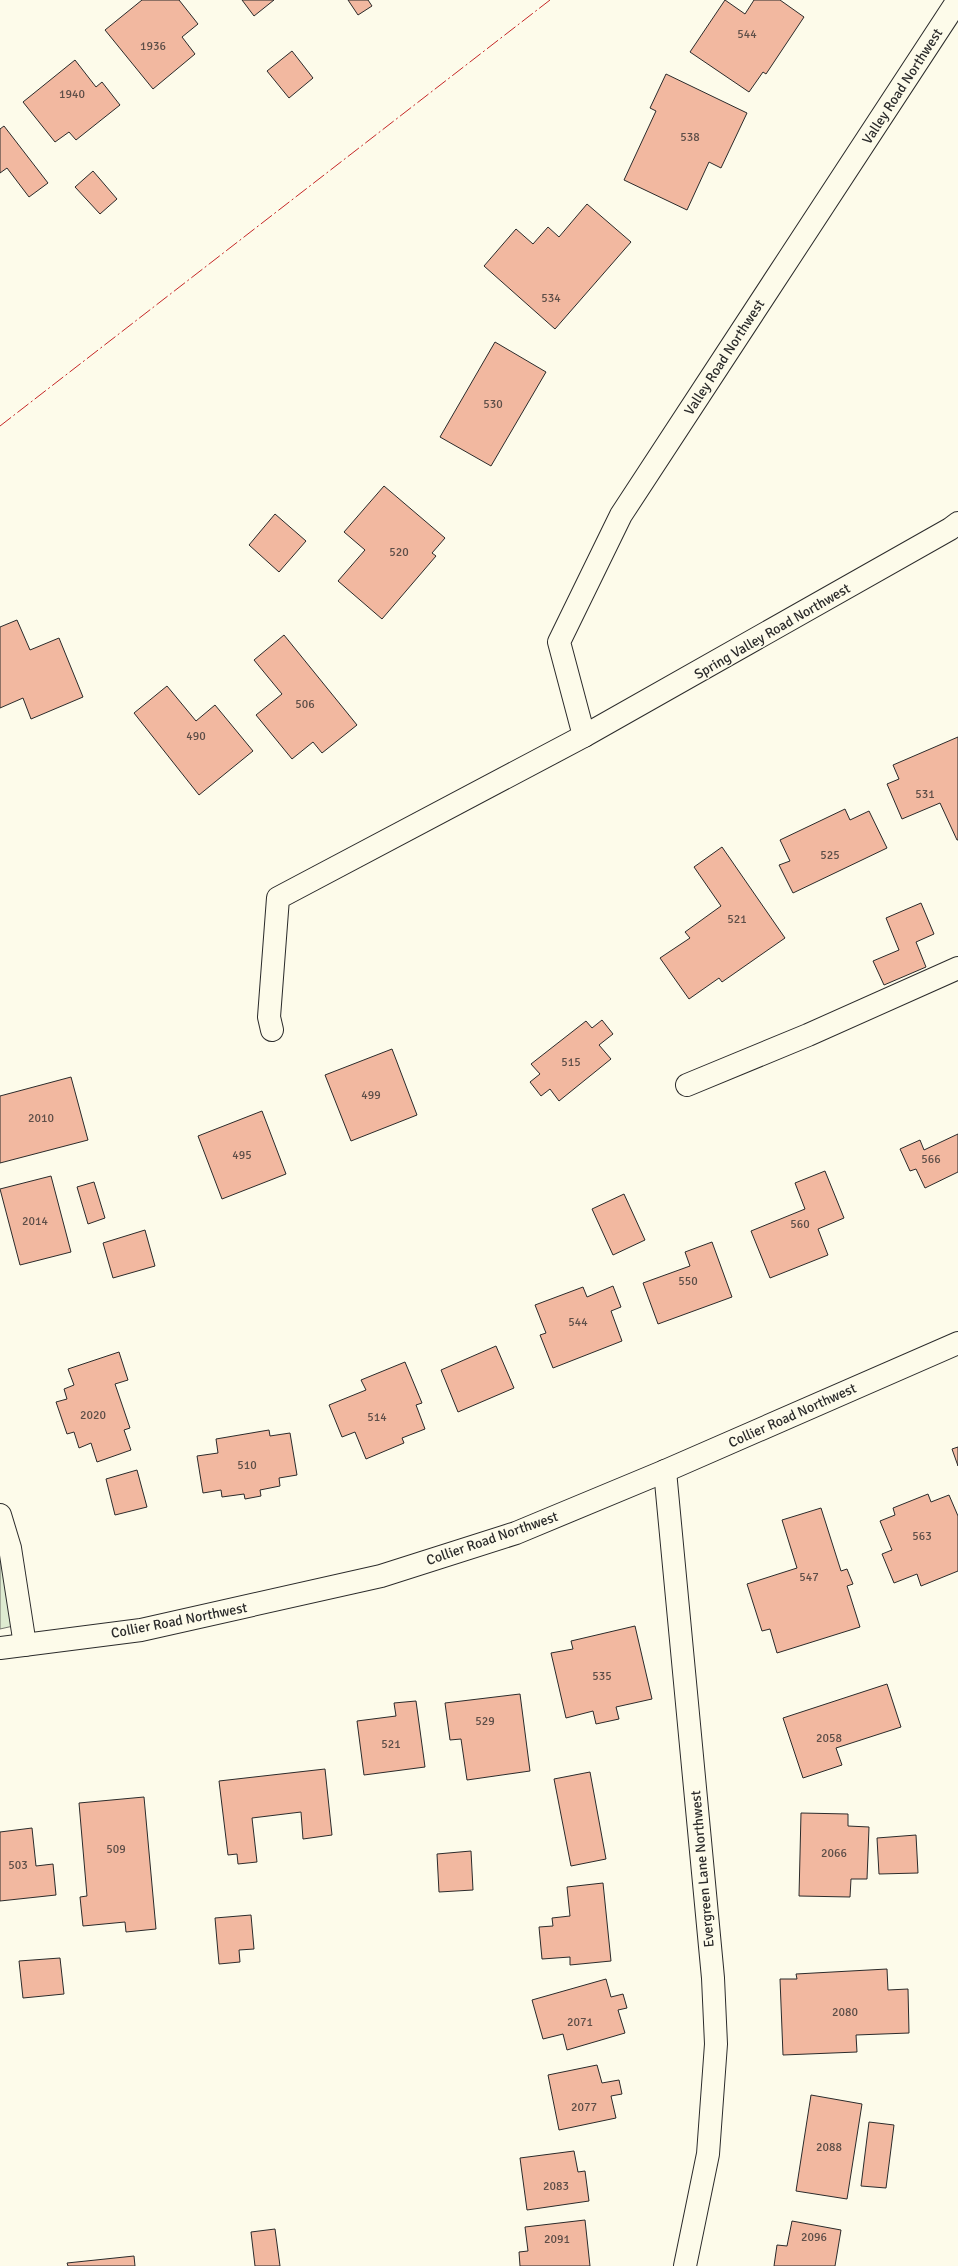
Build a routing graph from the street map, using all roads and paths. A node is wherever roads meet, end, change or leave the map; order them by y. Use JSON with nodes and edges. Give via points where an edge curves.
{"nodes":[{"id":1,"x":958,"y":0,"type":"edge"},
{"id":2,"x":958,"y":523,"type":"edge"},
{"id":3,"x":584,"y":736,"type":"junction"},
{"id":4,"x":958,"y":968,"type":"edge"},
{"id":5,"x":272,"y":1030,"type":"dead end"},
{"id":6,"x":687,"y":1085,"type":"dead end"},
{"id":7,"x":958,"y":1343,"type":"edge"},
{"id":8,"x":665,"y":1471,"type":"junction"},
{"id":9,"x":0,"y":1515,"type":"edge"},
{"id":10,"x":25,"y":1645,"type":"junction"},
{"id":11,"x":0,"y":1648,"type":"edge"},
{"id":12,"x":685,"y":2266,"type":"edge"}],
"edges":[{"from":1,"to":3,"type":"street","name":"Valley Road Northwest","via":[[621,515],[559,642]]},
{"from":2,"to":3,"type":"street","name":"Spring Valley Road Northwest","via":[[705,670]]},
{"from":3,"to":5,"type":"street","name":"Spring Valley Road Northwest","via":[[278,898],[269,1017]]},
{"from":4,"to":6,"type":"street"},
{"from":7,"to":8,"type":"street","name":"Collier Road Northwest"},
{"from":8,"to":10,"type":"street","name":"Collier Road Northwest","via":[[516,1533],[381,1576],[141,1630]]},
{"from":8,"to":12,"type":"street","name":"Evergreen Lane Northwest","via":[[712,1970],[716,2044],[708,2154]]},
{"from":9,"to":10,"type":"street","via":[[10,1548]]},
{"from":10,"to":11,"type":"street","name":"Collier Road Northwest"}]}
